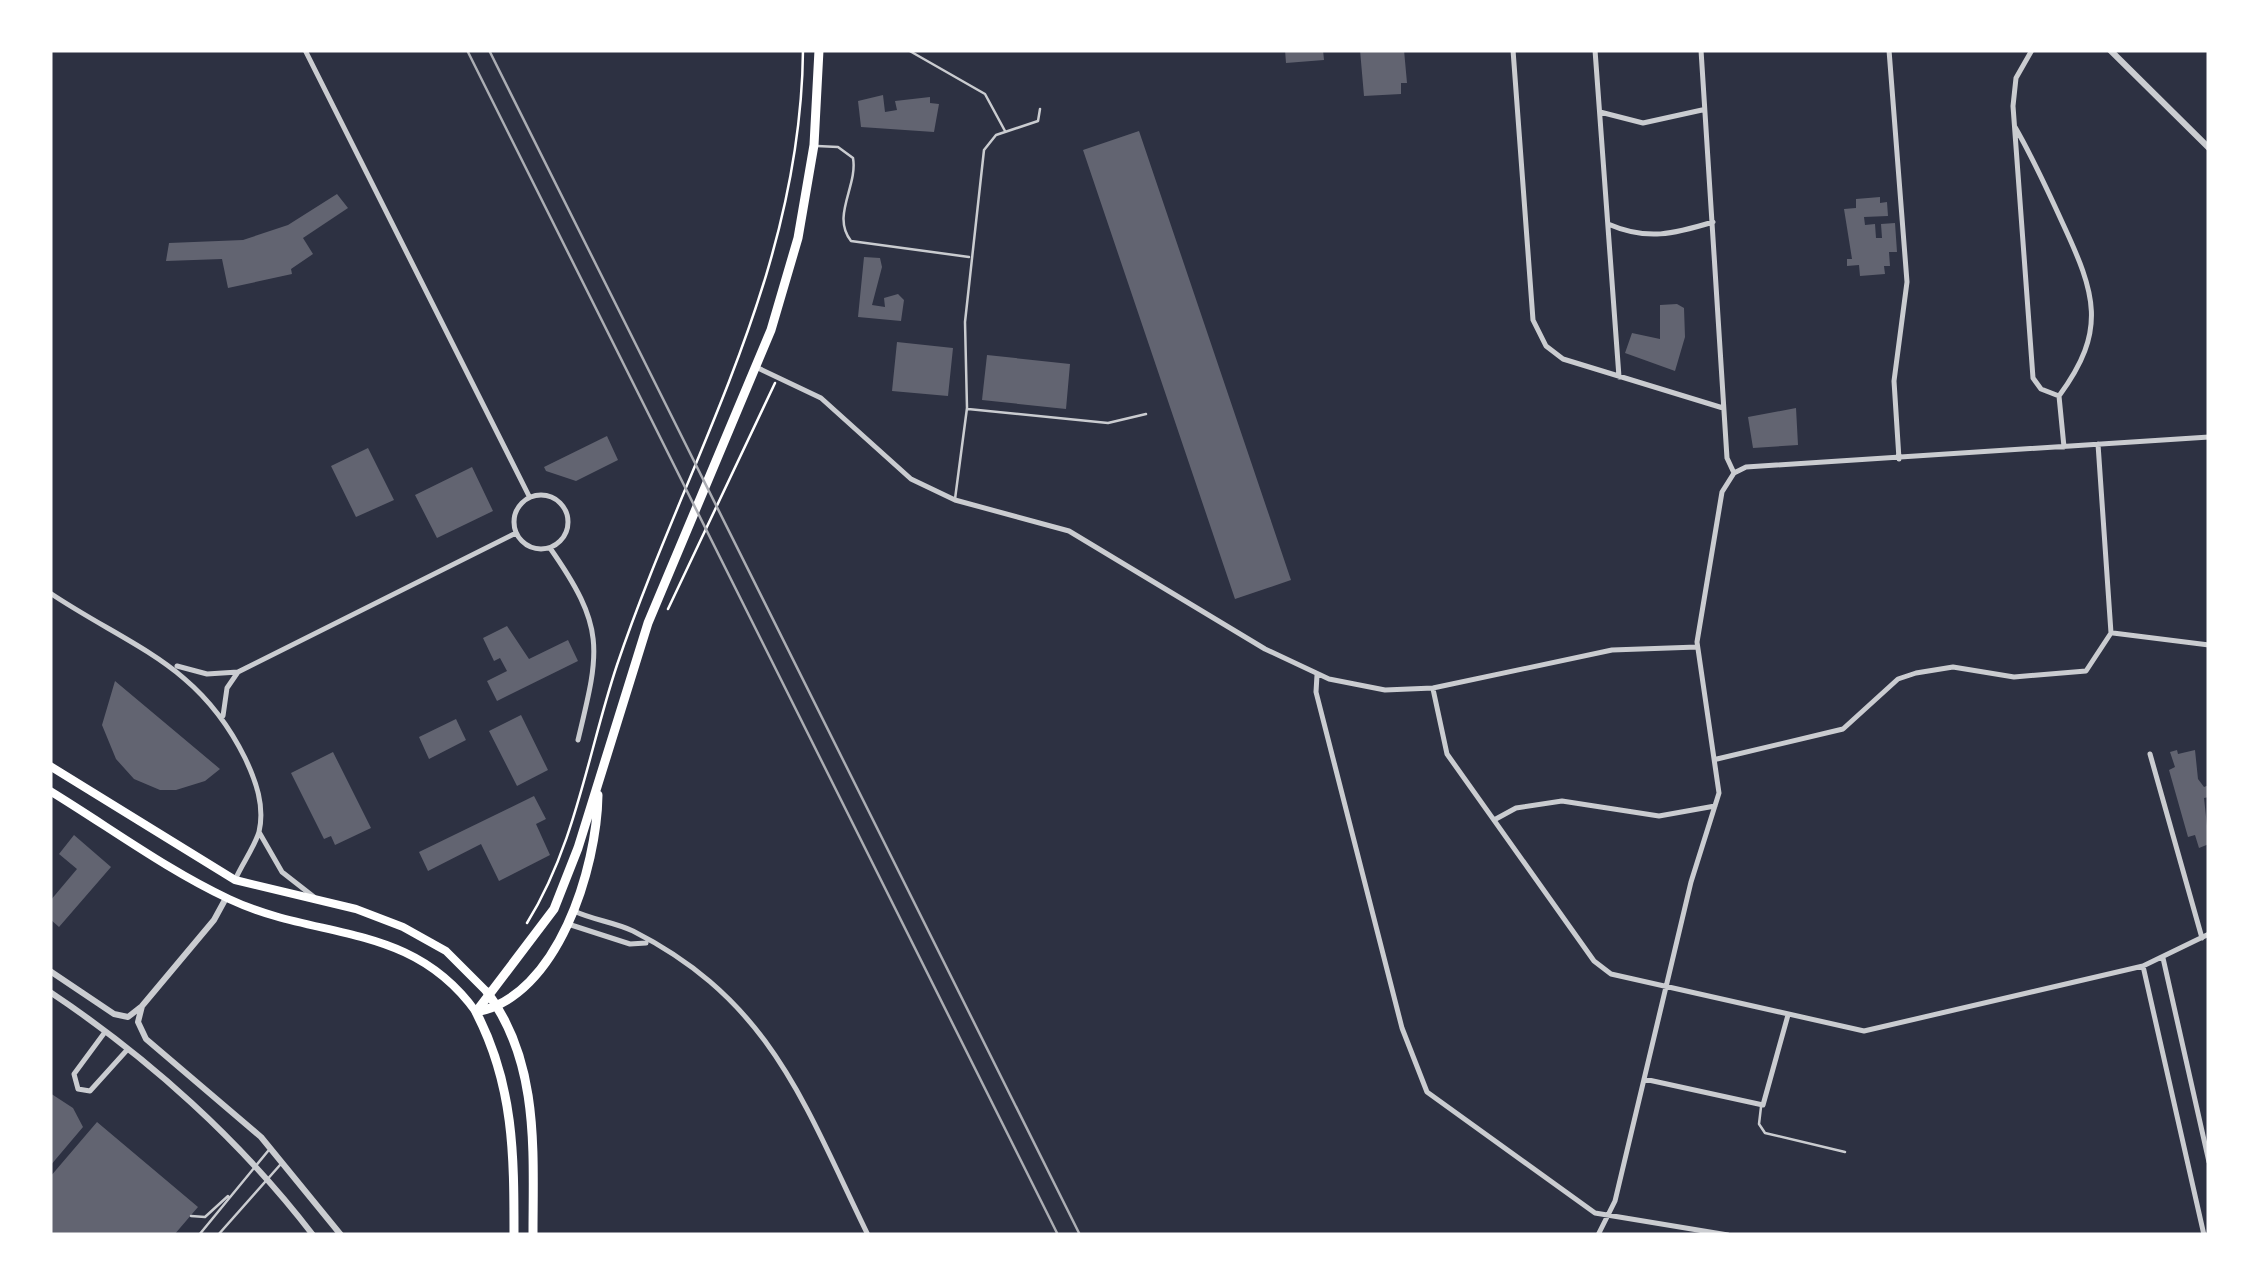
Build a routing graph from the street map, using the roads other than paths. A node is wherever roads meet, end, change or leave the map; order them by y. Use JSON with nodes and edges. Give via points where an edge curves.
{"nodes":[{"id":1,"x":305,"y":50,"type":"edge"},
{"id":2,"x":819,"y":50,"type":"edge"},
{"id":3,"x":908,"y":50,"type":"edge"},
{"id":4,"x":1513,"y":50,"type":"edge"},
{"id":5,"x":1595,"y":50,"type":"edge"},
{"id":6,"x":1701,"y":50,"type":"edge"},
{"id":7,"x":1889,"y":50,"type":"edge"},
{"id":8,"x":2032,"y":50,"type":"edge"},
{"id":9,"x":2110,"y":50,"type":"edge"},
{"id":10,"x":1040,"y":109,"type":"dead end"},
{"id":11,"x":1702,"y":110,"type":"junction"},
{"id":12,"x":1600,"y":112,"type":"junction"},
{"id":13,"x":2015,"y":126,"type":"junction"},
{"id":14,"x":1006,"y":132,"type":"junction"},
{"id":15,"x":814,"y":145,"type":"junction"},
{"id":16,"x":2209,"y":148,"type":"edge"},
{"id":17,"x":1713,"y":222,"type":"junction"},
{"id":18,"x":1608,"y":224,"type":"junction"},
{"id":19,"x":970,"y":258,"type":"junction"},
{"id":20,"x":758,"y":368,"type":"junction"},
{"id":21,"x":1619,"y":377,"type":"junction"},
{"id":22,"x":2059,"y":396,"type":"junction"},
{"id":23,"x":967,"y":408,"type":"junction"},
{"id":24,"x":1724,"y":408,"type":"junction"},
{"id":25,"x":1146,"y":414,"type":"dead end"},
{"id":26,"x":2209,"y":437,"type":"edge"},
{"id":27,"x":2098,"y":444,"type":"junction"},
{"id":28,"x":2064,"y":446,"type":"junction"},
{"id":29,"x":1900,"y":459,"type":"junction"},
{"id":30,"x":1734,"y":473,"type":"junction"},
{"id":31,"x":529,"y":496,"type":"junction"},
{"id":32,"x":955,"y":500,"type":"junction"},
{"id":33,"x":516,"y":533,"type":"junction"},
{"id":34,"x":550,"y":548,"type":"junction"},
{"id":35,"x":50,"y":593,"type":"edge"},
{"id":36,"x":2111,"y":633,"type":"junction"},
{"id":37,"x":2209,"y":645,"type":"edge"},
{"id":38,"x":1698,"y":647,"type":"junction"},
{"id":39,"x":170,"y":664,"type":"junction"},
{"id":40,"x":238,"y":672,"type":"junction"},
{"id":41,"x":1317,"y":675,"type":"junction"},
{"id":42,"x":1433,"y":688,"type":"junction"},
{"id":43,"x":223,"y":719,"type":"junction"},
{"id":44,"x":578,"y":740,"type":"dead end"},
{"id":45,"x":2150,"y":754,"type":"dead end"},
{"id":46,"x":1716,"y":759,"type":"junction"},
{"id":47,"x":50,"y":766,"type":"edge"},
{"id":48,"x":598,"y":786,"type":"junction"},
{"id":49,"x":50,"y":792,"type":"edge"},
{"id":50,"x":1715,"y":806,"type":"junction"},
{"id":51,"x":1494,"y":820,"type":"junction"},
{"id":52,"x":258,"y":832,"type":"junction"},
{"id":53,"x":235,"y":880,"type":"junction"},
{"id":54,"x":226,"y":898,"type":"junction"},
{"id":55,"x":317,"y":900,"type":"junction"},
{"id":56,"x":554,"y":909,"type":"junction"},
{"id":57,"x":574,"y":911,"type":"junction"},
{"id":58,"x":568,"y":924,"type":"junction"},
{"id":59,"x":2205,"y":936,"type":"edge"},
{"id":60,"x":648,"y":943,"type":"junction"},
{"id":61,"x":2163,"y":958,"type":"junction"},
{"id":62,"x":2143,"y":966,"type":"junction"},
{"id":63,"x":50,"y":971,"type":"edge"},
{"id":64,"x":1666,"y":987,"type":"junction"},
{"id":65,"x":50,"y":992,"type":"edge"},
{"id":66,"x":487,"y":992,"type":"junction"},
{"id":67,"x":142,"y":1006,"type":"junction"},
{"id":68,"x":499,"y":1008,"type":"junction"},
{"id":69,"x":476,"y":1012,"type":"junction"},
{"id":70,"x":1788,"y":1015,"type":"junction"},
{"id":71,"x":105,"y":1032,"type":"junction"},
{"id":72,"x":127,"y":1050,"type":"junction"},
{"id":73,"x":1644,"y":1079,"type":"junction"},
{"id":74,"x":1761,"y":1105,"type":"junction"},
{"id":75,"x":271,"y":1148,"type":"junction"},
{"id":76,"x":1845,"y":1152,"type":"dead end"},
{"id":77,"x":283,"y":1162,"type":"junction"},
{"id":78,"x":2209,"y":1162,"type":"edge"},
{"id":79,"x":256,"y":1164,"type":"junction"},
{"id":80,"x":268,"y":1178,"type":"junction"},
{"id":81,"x":232,"y":1192,"type":"junction"},
{"id":82,"x":190,"y":1216,"type":"dead end"},
{"id":83,"x":1604,"y":1216,"type":"junction"},
{"id":84,"x":199,"y":1235,"type":"edge"},
{"id":85,"x":218,"y":1235,"type":"edge"},
{"id":86,"x":313,"y":1235,"type":"edge"},
{"id":87,"x":341,"y":1235,"type":"edge"},
{"id":88,"x":514,"y":1235,"type":"edge"},
{"id":89,"x":534,"y":1235,"type":"edge"},
{"id":90,"x":868,"y":1235,"type":"edge"},
{"id":91,"x":1598,"y":1235,"type":"edge"},
{"id":92,"x":1728,"y":1235,"type":"edge"},
{"id":93,"x":2204,"y":1235,"type":"edge"}],
"edges":[{"from":1,"to":31,"type":"street"},
{"from":2,"to":15,"type":"main road"},
{"from":3,"to":14,"type":"lane","via":[[985,94]]},
{"from":4,"to":21,"type":"street","via":[[1535,326],[1557,356]]},
{"from":5,"to":12,"type":"street"},
{"from":6,"to":11,"type":"street"},
{"from":7,"to":29,"type":"street","via":[[1907,282],[1894,381]]},
{"from":8,"to":13,"type":"street","via":[[2014,89]]},
{"from":9,"to":16,"type":"street"},
{"from":10,"to":14,"type":"lane","via":[[1038,121]]},
{"from":11,"to":12,"type":"street","via":[[1642,124]]},
{"from":11,"to":17,"type":"street"},
{"from":12,"to":18,"type":"street"},
{"from":13,"to":22,"type":"street","via":[[2033,378]]},
{"from":13,"to":22,"type":"street","via":[[2093,300],[2087,348]]},
{"from":14,"to":19,"type":"lane","via":[[985,146]]},
{"from":15,"to":19,"type":"lane","via":[[838,147],[852,158],[842,222],[854,244]]},
{"from":15,"to":20,"type":"main road","via":[[788,277]]},
{"from":17,"to":18,"type":"street","via":[[1646,236]]},
{"from":17,"to":24,"type":"street"},
{"from":18,"to":21,"type":"street"},
{"from":19,"to":23,"type":"lane"},
{"from":20,"to":32,"type":"street","via":[[821,398],[897,469]]},
{"from":20,"to":48,"type":"main road","via":[[648,623]]},
{"from":21,"to":24,"type":"street"},
{"from":22,"to":28,"type":"street"},
{"from":23,"to":25,"type":"lane","via":[[1108,423]]},
{"from":23,"to":32,"type":"lane"},
{"from":24,"to":30,"type":"street"},
{"from":26,"to":27,"type":"street"},
{"from":27,"to":28,"type":"street"},
{"from":27,"to":36,"type":"street"},
{"from":28,"to":29,"type":"street"},
{"from":29,"to":30,"type":"street"},
{"from":30,"to":38,"type":"street","via":[[1722,492]]},
{"from":31,"to":33,"type":"street","via":[[516,514]]},
{"from":31,"to":34,"type":"street","via":[[554,498],[567,513],[566,532]]},
{"from":32,"to":41,"type":"street","via":[[1069,531]]},
{"from":33,"to":34,"type":"street","via":[[533,548]]},
{"from":33,"to":40,"type":"street"},
{"from":34,"to":44,"type":"street","via":[[596,637]]},
{"from":35,"to":39,"type":"street"},
{"from":36,"to":37,"type":"street"},
{"from":36,"to":46,"type":"street","via":[[2086,671],[2014,677],[1953,667],[1916,673],[1894,682],[1843,729]]},
{"from":38,"to":42,"type":"street","via":[[1612,650]]},
{"from":38,"to":46,"type":"street"},
{"from":39,"to":40,"type":"street","via":[[207,674]]},
{"from":39,"to":43,"type":"street"},
{"from":40,"to":43,"type":"street","via":[[224,695]]},
{"from":41,"to":42,"type":"street","via":[[1372,688]]},
{"from":41,"to":83,"type":"street","via":[[1368,903],[1419,1079],[1443,1106]]},
{"from":42,"to":51,"type":"street","via":[[1445,749]]},
{"from":43,"to":52,"type":"street","via":[[257,787]]},
{"from":45,"to":59,"type":"street"},
{"from":46,"to":50,"type":"street"},
{"from":47,"to":53,"type":"main road"},
{"from":48,"to":56,"type":"main road"},
{"from":48,"to":57,"type":"main road","via":[[594,849]]},
{"from":49,"to":54,"type":"main road"},
{"from":50,"to":51,"type":"street","via":[[1658,816],[1562,800],[1520,807]]},
{"from":50,"to":64,"type":"street"},
{"from":51,"to":64,"type":"street","via":[[1598,965]]},
{"from":52,"to":53,"type":"street"},
{"from":52,"to":55,"type":"street","via":[[282,872]]},
{"from":53,"to":54,"type":"main road"},
{"from":53,"to":55,"type":"main road"},
{"from":54,"to":67,"type":"street"},
{"from":54,"to":69,"type":"main road","via":[[386,942],[448,980]]},
{"from":55,"to":66,"type":"main road","via":[[413,932],[454,958]]},
{"from":56,"to":57,"type":"main road"},
{"from":56,"to":58,"type":"main road"},
{"from":56,"to":66,"type":"main road"},
{"from":57,"to":58,"type":"main road"},
{"from":57,"to":60,"type":"street"},
{"from":58,"to":60,"type":"street","via":[[630,944]]},
{"from":58,"to":68,"type":"main road"},
{"from":59,"to":61,"type":"street"},
{"from":60,"to":90,"type":"street","via":[[711,980],[746,1013],[795,1088]]},
{"from":61,"to":62,"type":"street"},
{"from":61,"to":78,"type":"street"},
{"from":62,"to":70,"type":"street","via":[[1869,1031]]},
{"from":62,"to":93,"type":"street"},
{"from":63,"to":67,"type":"street","via":[[119,1017]]},
{"from":64,"to":70,"type":"street"},
{"from":64,"to":73,"type":"street"},
{"from":65,"to":71,"type":"street"},
{"from":66,"to":68,"type":"main road"},
{"from":66,"to":69,"type":"main road"},
{"from":67,"to":75,"type":"street","via":[[138,1026],[146,1039]]},
{"from":68,"to":69,"type":"main road"},
{"from":68,"to":89,"type":"main road","via":[[519,1050],[530,1099]]},
{"from":69,"to":88,"type":"main road","via":[[510,1104]]},
{"from":70,"to":74,"type":"street"},
{"from":71,"to":72,"type":"street"},
{"from":71,"to":72,"type":"street","via":[[74,1074],[78,1088],[90,1091]]},
{"from":72,"to":79,"type":"street"},
{"from":73,"to":74,"type":"street"},
{"from":73,"to":83,"type":"street","via":[[1615,1201]]},
{"from":74,"to":76,"type":"lane","via":[[1767,1135]]},
{"from":75,"to":77,"type":"street"},
{"from":75,"to":79,"type":"lane"},
{"from":77,"to":80,"type":"lane"},
{"from":77,"to":87,"type":"street"},
{"from":79,"to":80,"type":"street"},
{"from":79,"to":81,"type":"lane"},
{"from":80,"to":85,"type":"lane"},
{"from":80,"to":86,"type":"street"},
{"from":81,"to":82,"type":"lane","via":[[206,1217]]},
{"from":81,"to":84,"type":"lane"},
{"from":83,"to":91,"type":"street"},
{"from":83,"to":92,"type":"street"}]}
